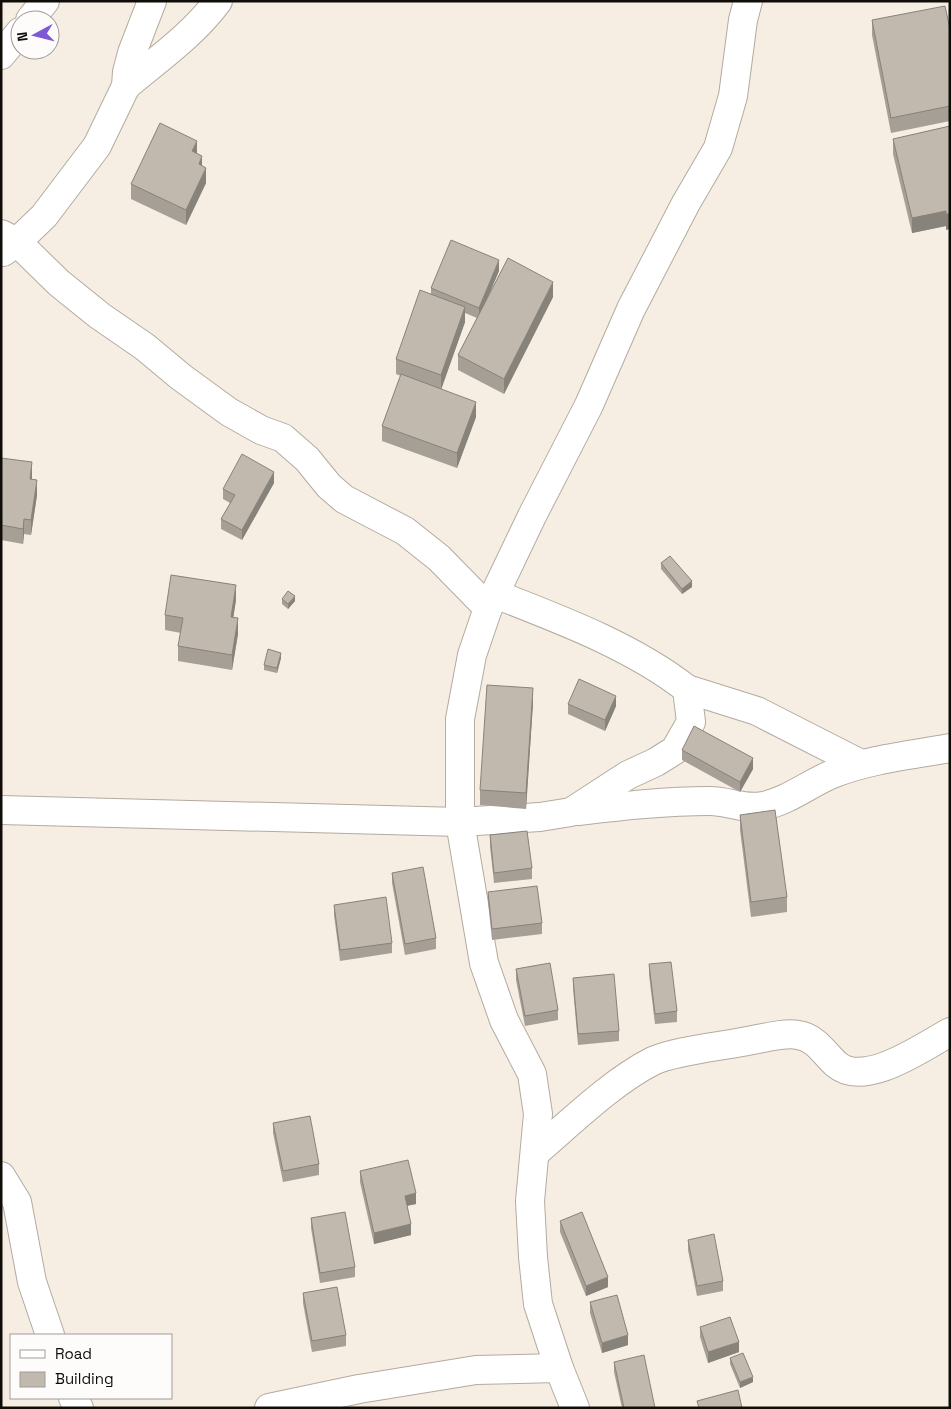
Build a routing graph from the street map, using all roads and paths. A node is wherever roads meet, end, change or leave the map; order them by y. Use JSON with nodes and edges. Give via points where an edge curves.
{"nodes":[{"id":1,"x":152,"y":1,"type":"edge"},
{"id":2,"x":218,"y":1,"type":"edge"},
{"id":3,"x":748,"y":1,"type":"edge"},
{"id":4,"x":10,"y":44,"type":"edge"},
{"id":5,"x":1,"y":55,"type":"edge"},
{"id":6,"x":126,"y":86,"type":"junction"},
{"id":7,"x":7,"y":243,"type":"edge"},
{"id":8,"x":491,"y":601,"type":"junction"},
{"id":9,"x":686,"y":689,"type":"junction"},
{"id":10,"x":950,"y":748,"type":"edge"},
{"id":11,"x":861,"y":764,"type":"junction"},
{"id":12,"x":1,"y":810,"type":"edge"},
{"id":13,"x":571,"y":812,"type":"junction"},
{"id":14,"x":460,"y":822,"type":"junction"},
{"id":15,"x":950,"y":1032,"type":"edge"},
{"id":16,"x":536,"y":1152,"type":"junction"},
{"id":17,"x":1,"y":1176,"type":"edge"},
{"id":18,"x":50,"y":1334,"type":"edge"},
{"id":19,"x":559,"y":1368,"type":"junction"},
{"id":20,"x":269,"y":1408,"type":"edge"},
{"id":21,"x":575,"y":1408,"type":"edge"}],
"edges":[{"from":1,"to":6,"type":"street","via":[[132,53]]},
{"from":2,"to":6,"type":"street","via":[[185,37]]},
{"from":3,"to":8,"type":"street","via":[[733,96],[718,148],[631,309],[589,405]]},
{"from":4,"to":5,"type":"street"},
{"from":6,"to":7,"type":"street","via":[[97,146],[44,216]]},
{"from":7,"to":8,"type":"street","via":[[228,412],[283,438],[344,499],[405,532]]},
{"from":8,"to":9,"type":"street","via":[[552,616],[644,660]]},
{"from":8,"to":14,"type":"street","via":[[472,655],[460,719]]},
{"from":9,"to":11,"type":"street","via":[[757,711]]},
{"from":9,"to":13,"type":"street","via":[[691,722],[675,750],[628,775]]},
{"from":10,"to":11,"type":"street"},
{"from":11,"to":13,"type":"street","via":[[762,806],[712,801]]},
{"from":12,"to":14,"type":"street"},
{"from":13,"to":14,"type":"street"},
{"from":14,"to":16,"type":"street","via":[[484,963],[504,1020],[532,1074],[538,1114]]},
{"from":15,"to":16,"type":"street","via":[[877,1071],[861,1073],[847,1072],[811,1040],[798,1034],[686,1052],[654,1061],[628,1076]]},
{"from":16,"to":19,"type":"street","via":[[530,1201],[538,1304]]},
{"from":17,"to":18,"type":"street","via":[[17,1202],[32,1282]]},
{"from":19,"to":20,"type":"street","via":[[476,1370]]},
{"from":19,"to":21,"type":"street"}]}
